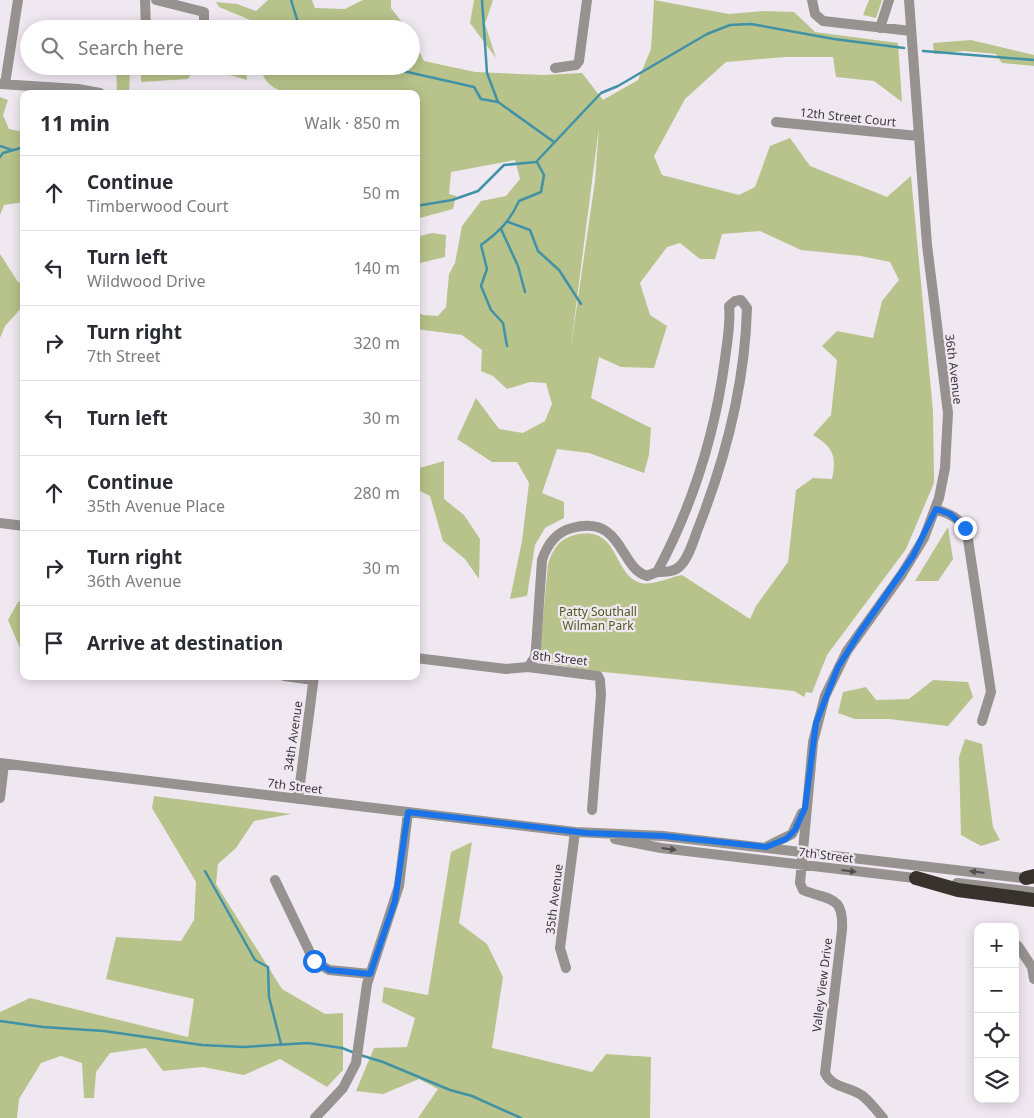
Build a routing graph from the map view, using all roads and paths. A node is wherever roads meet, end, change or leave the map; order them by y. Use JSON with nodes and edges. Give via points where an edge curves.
{"nodes":[{"id":1,"x":18,"y":0,"type":"edge"},
{"id":2,"x":145,"y":0,"type":"edge"},
{"id":3,"x":156,"y":0,"type":"edge"},
{"id":4,"x":587,"y":0,"type":"edge"},
{"id":5,"x":812,"y":0,"type":"edge"},
{"id":6,"x":890,"y":0,"type":"edge"},
{"id":7,"x":909,"y":0,"type":"edge"},
{"id":8,"x":146,"y":20,"type":"edge"},
{"id":9,"x":204,"y":20,"type":"edge"},
{"id":10,"x":880,"y":28,"type":"junction"},
{"id":11,"x":911,"y":31,"type":"junction"},
{"id":12,"x":555,"y":68,"type":"dead end"},
{"id":13,"x":3,"y":84,"type":"edge"},
{"id":14,"x":84,"y":90,"type":"edge"},
{"id":15,"x":776,"y":122,"type":"dead end"},
{"id":16,"x":918,"y":136,"type":"junction"},
{"id":17,"x":708,"y":444,"type":"junction"},
{"id":18,"x":723,"y":456,"type":"junction"},
{"id":19,"x":936,"y":509,"type":"junction"},
{"id":20,"x":0,"y":523,"type":"edge"},
{"id":21,"x":20,"y":526,"type":"edge"},
{"id":22,"x":658,"y":572,"type":"junction"},
{"id":23,"x":420,"y":658,"type":"edge"},
{"id":24,"x":528,"y":667,"type":"junction"},
{"id":25,"x":314,"y":680,"type":"edge"},
{"id":26,"x":982,"y":721,"type":"dead end"},
{"id":27,"x":2,"y":763,"type":"edge"},
{"id":28,"x":0,"y":798,"type":"edge"},
{"id":29,"x":298,"y":799,"type":"junction"},
{"id":30,"x":805,"y":808,"type":"junction"},
{"id":31,"x":592,"y":810,"type":"dead end"},
{"id":32,"x":408,"y":812,"type":"junction"},
{"id":33,"x":575,"y":832,"type":"junction"},
{"id":34,"x":587,"y":833,"type":"junction"},
{"id":35,"x":766,"y":847,"type":"junction"},
{"id":36,"x":802,"y":851,"type":"junction"},
{"id":37,"x":801,"y":865,"type":"junction"},
{"id":38,"x":916,"y":878,"type":"junction"},
{"id":39,"x":1031,"y":878,"type":"edge"},
{"id":40,"x":275,"y":880,"type":"dead end"},
{"id":41,"x":1034,"y":892,"type":"edge"},
{"id":42,"x":1034,"y":900,"type":"edge"},
{"id":43,"x":1019,"y":948,"type":"edge"},
{"id":44,"x":566,"y":968,"type":"dead end"},
{"id":45,"x":370,"y":974,"type":"junction"},
{"id":46,"x":1034,"y":979,"type":"edge"},
{"id":47,"x":315,"y":1118,"type":"edge"},
{"id":48,"x":883,"y":1118,"type":"edge"}],
"edges":[{"from":1,"to":13,"type":"street"},
{"from":2,"to":8,"type":"street"},
{"from":3,"to":9,"type":"street","via":[[204,12]]},
{"from":4,"to":12,"type":"street","via":[[581,55],[576,65]]},
{"from":5,"to":10,"type":"street","via":[[815,14],[823,21]]},
{"from":6,"to":10,"type":"street"},
{"from":7,"to":11,"type":"street","name":"36th Avenue"},
{"from":10,"to":11,"type":"street"},
{"from":11,"to":16,"type":"street","name":"36th Avenue"},
{"from":13,"to":14,"type":"street"},
{"from":15,"to":16,"type":"street","name":"12th Street Court"},
{"from":16,"to":19,"type":"street","name":"36th Avenue","via":[[927,245],[948,414],[945,468]]},
{"from":17,"to":18,"type":"street","via":[[714,441],[721,444]]},
{"from":17,"to":18,"type":"street","via":[[720,394],[729,306],[741,300],[747,308],[741,371]]},
{"from":17,"to":22,"type":"street","via":[[692,496]]},
{"from":18,"to":22,"type":"street","via":[[684,562],[674,570]]},
{"from":19,"to":26,"type":"street","via":[[955,517],[967,533],[991,692]]},
{"from":19,"to":30,"type":"street","name":"36th Avenue","via":[[913,556],[838,667],[816,723]]},
{"from":20,"to":21,"type":"street"},
{"from":22,"to":24,"type":"street","via":[[647,576],[638,572],[619,544],[600,528],[580,526],[558,534],[542,560],[535,656]]},
{"from":23,"to":24,"type":"street","name":"8th Street","via":[[506,669]]},
{"from":24,"to":31,"type":"street","name":"8th Street","via":[[590,674],[600,680]]},
{"from":25,"to":29,"type":"street","name":"34th Avenue"},
{"from":27,"to":28,"type":"street"},
{"from":27,"to":29,"type":"street","name":"7th Street"},
{"from":29,"to":32,"type":"street","name":"7th Street"},
{"from":30,"to":35,"type":"street","via":[[792,834]]},
{"from":30,"to":36,"type":"street","name":"Valley View Drive"},
{"from":32,"to":33,"type":"street","name":"7th Street"},
{"from":32,"to":45,"type":"street","via":[[397,894]]},
{"from":33,"to":34,"type":"street","name":"7th Street"},
{"from":33,"to":44,"type":"street","name":"35th Avenue","via":[[560,948]]},
{"from":34,"to":35,"type":"street","name":"7th Street","via":[[664,836]]},
{"from":34,"to":37,"type":"street","name":"7th Street","one_way":true,"via":[[658,848]]},
{"from":35,"to":36,"type":"street","name":"7th Street"},
{"from":36,"to":37,"type":"street","name":"Valley View Drive"},
{"from":39,"to":36,"type":"street","name":"7th Street","one_way":true},
{"from":37,"to":38,"type":"street","name":"7th Street","one_way":true},
{"from":37,"to":48,"type":"street","name":"Valley View Drive","via":[[801,888],[830,898],[842,914],[825,1073],[833,1084],[864,1097]]},
{"from":38,"to":41,"type":"street","name":"7th Street"},
{"from":38,"to":42,"type":"highway","via":[[958,890]]},
{"from":40,"to":45,"type":"street","via":[[314,961],[329,970]]},
{"from":43,"to":46,"type":"street","via":[[1032,967]]},
{"from":45,"to":47,"type":"street","via":[[353,1071],[337,1096]]}]}
